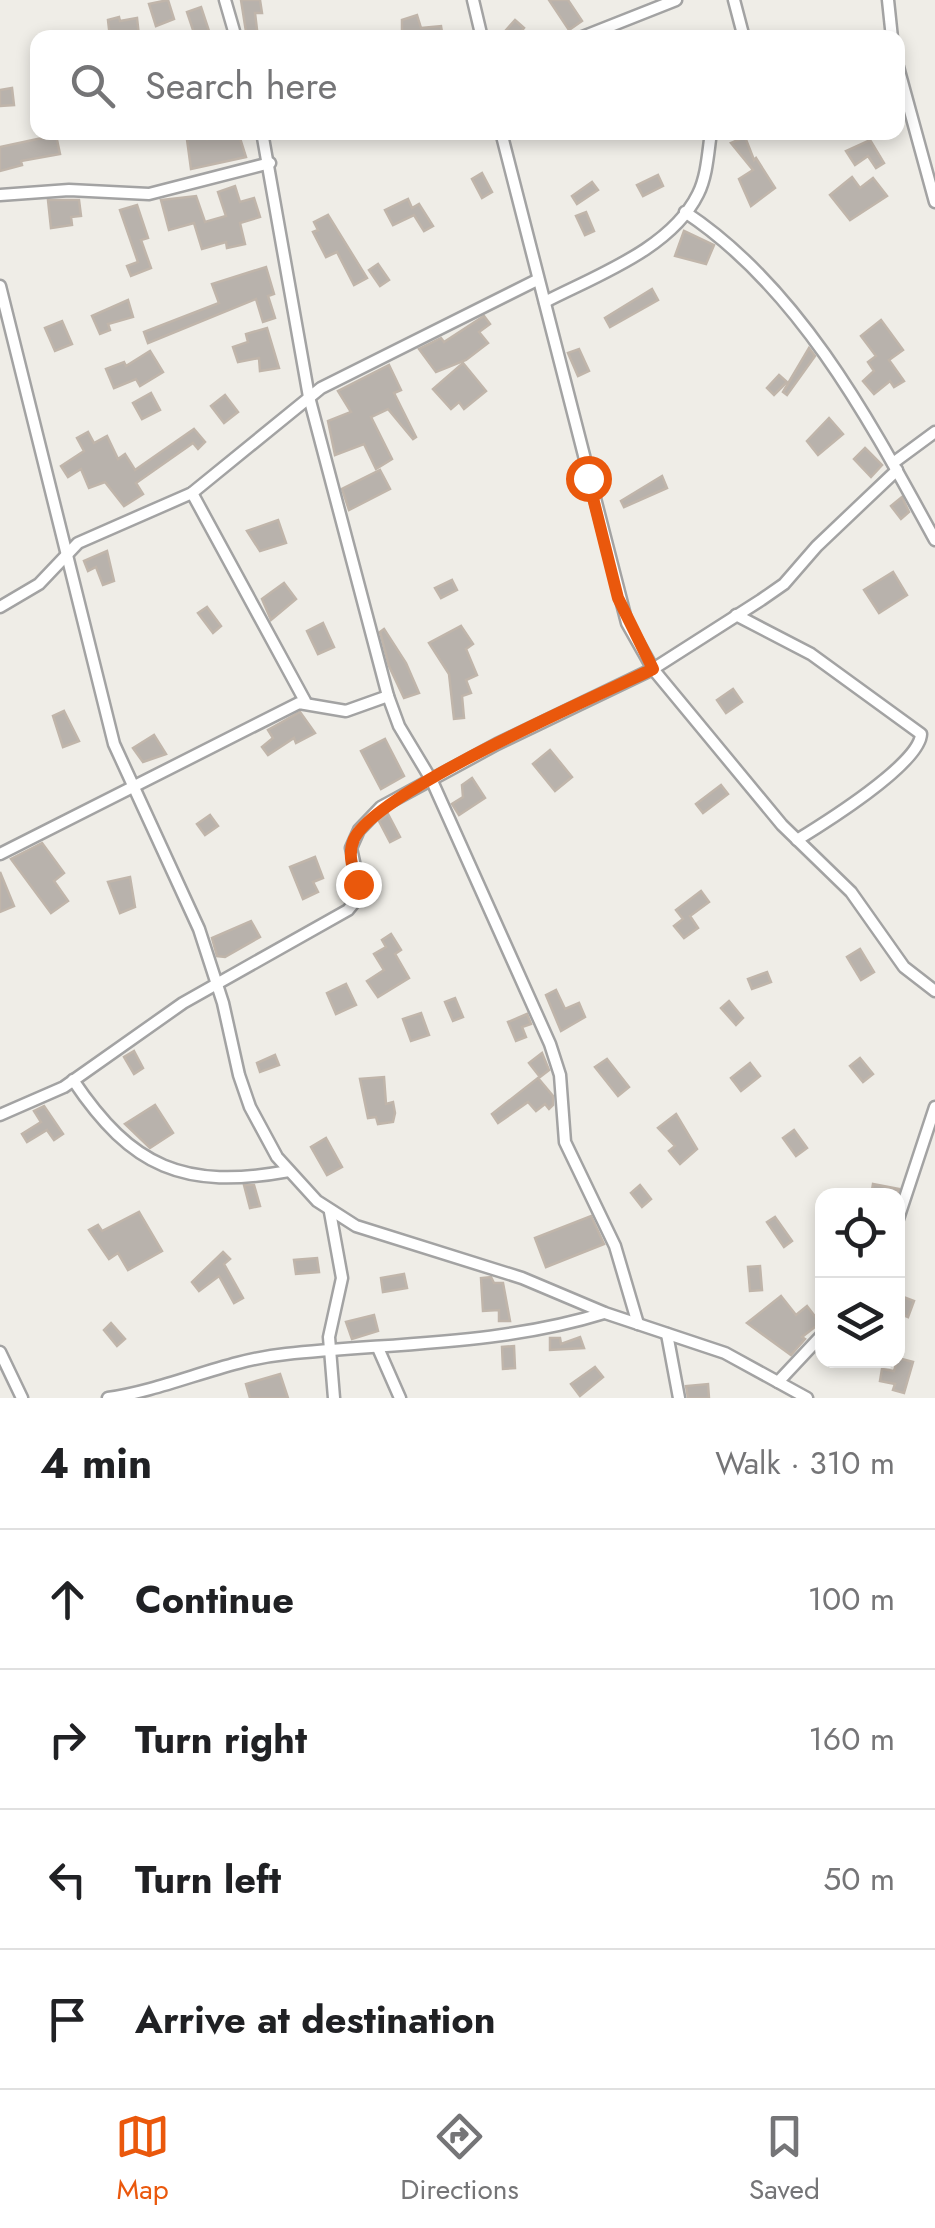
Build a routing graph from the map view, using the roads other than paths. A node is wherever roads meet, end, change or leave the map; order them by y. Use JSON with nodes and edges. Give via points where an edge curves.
{"nodes":[{"id":1,"x":224,"y":0,"type":"edge"},
{"id":2,"x":473,"y":0,"type":"edge"},
{"id":3,"x":676,"y":0,"type":"edge"},
{"id":4,"x":734,"y":0,"type":"edge"},
{"id":5,"x":888,"y":0,"type":"edge"},
{"id":6,"x":233,"y":30,"type":"edge"},
{"id":7,"x":480,"y":30,"type":"edge"},
{"id":8,"x":600,"y":30,"type":"edge"},
{"id":9,"x":742,"y":30,"type":"edge"},
{"id":10,"x":891,"y":30,"type":"edge"},
{"id":11,"x":905,"y":92,"type":"edge"},
{"id":12,"x":264,"y":140,"type":"edge"},
{"id":13,"x":504,"y":140,"type":"edge"},
{"id":14,"x":710,"y":140,"type":"edge"},
{"id":15,"x":270,"y":163,"type":"junction"},
{"id":16,"x":0,"y":196,"type":"edge"},
{"id":17,"x":935,"y":202,"type":"edge"},
{"id":18,"x":686,"y":212,"type":"junction"},
{"id":19,"x":537,"y":280,"type":"junction"},
{"id":20,"x":0,"y":286,"type":"edge"},
{"id":21,"x":544,"y":302,"type":"junction"},
{"id":22,"x":309,"y":397,"type":"junction"},
{"id":23,"x":935,"y":432,"type":"edge"},
{"id":24,"x":895,"y":466,"type":"junction"},
{"id":25,"x":192,"y":492,"type":"junction"},
{"id":26,"x":935,"y":540,"type":"edge"},
{"id":27,"x":67,"y":555,"type":"junction"},
{"id":28,"x":0,"y":607,"type":"edge"},
{"id":29,"x":736,"y":615,"type":"junction"},
{"id":30,"x":653,"y":669,"type":"junction"},
{"id":31,"x":388,"y":696,"type":"junction"},
{"id":32,"x":304,"y":701,"type":"junction"},
{"id":33,"x":432,"y":781,"type":"junction"},
{"id":34,"x":130,"y":789,"type":"junction"},
{"id":35,"x":797,"y":840,"type":"junction"},
{"id":36,"x":0,"y":854,"type":"edge"},
{"id":37,"x":217,"y":982,"type":"junction"},
{"id":38,"x":935,"y":992,"type":"edge"},
{"id":39,"x":73,"y":1080,"type":"junction"},
{"id":40,"x":935,"y":1107,"type":"edge"},
{"id":41,"x":0,"y":1115,"type":"edge"},
{"id":42,"x":289,"y":1172,"type":"junction"},
{"id":43,"x":905,"y":1199,"type":"edge"},
{"id":44,"x":330,"y":1212,"type":"junction"},
{"id":45,"x":604,"y":1313,"type":"junction"},
{"id":46,"x":638,"y":1324,"type":"junction"},
{"id":47,"x":668,"y":1334,"type":"junction"},
{"id":48,"x":815,"y":1342,"type":"edge"},
{"id":49,"x":378,"y":1348,"type":"junction"},
{"id":50,"x":0,"y":1352,"type":"edge"},
{"id":51,"x":330,"y":1352,"type":"junction"},
{"id":52,"x":778,"y":1382,"type":"junction"},
{"id":53,"x":133,"y":1396,"type":"edge"},
{"id":54,"x":22,"y":1398,"type":"edge"},
{"id":55,"x":108,"y":1398,"type":"edge"},
{"id":56,"x":334,"y":1398,"type":"edge"},
{"id":57,"x":400,"y":1398,"type":"edge"},
{"id":58,"x":679,"y":1398,"type":"edge"},
{"id":59,"x":807,"y":1398,"type":"edge"}],
"edges":[{"from":1,"to":6,"type":"street"},
{"from":2,"to":7,"type":"street"},
{"from":3,"to":8,"type":"street"},
{"from":4,"to":9,"type":"street"},
{"from":5,"to":10,"type":"street"},
{"from":11,"to":17,"type":"street"},
{"from":12,"to":15,"type":"street"},
{"from":13,"to":19,"type":"street"},
{"from":14,"to":18,"type":"street","via":[[702,186]]},
{"from":15,"to":16,"type":"street","via":[[148,194],[68,190]]},
{"from":15,"to":22,"type":"street"},
{"from":18,"to":21,"type":"street","via":[[630,258]]},
{"from":18,"to":24,"type":"street","via":[[725,240],[798,322]]},
{"from":19,"to":21,"type":"street"},
{"from":19,"to":22,"type":"street"},
{"from":20,"to":27,"type":"street"},
{"from":21,"to":30,"type":"street","via":[[618,598]]},
{"from":22,"to":25,"type":"street"},
{"from":22,"to":31,"type":"street"},
{"from":23,"to":24,"type":"street"},
{"from":24,"to":26,"type":"street"},
{"from":24,"to":29,"type":"street","via":[[784,584]]},
{"from":25,"to":27,"type":"street","via":[[90,536]]},
{"from":25,"to":32,"type":"street"},
{"from":27,"to":28,"type":"street","via":[[38,584]]},
{"from":27,"to":34,"type":"street","via":[[95,679]]},
{"from":29,"to":30,"type":"street"},
{"from":29,"to":35,"type":"street","via":[[811,654],[921,734],[868,792]]},
{"from":30,"to":33,"type":"street"},
{"from":30,"to":35,"type":"street"},
{"from":31,"to":32,"type":"street","via":[[346,711]]},
{"from":31,"to":33,"type":"street"},
{"from":32,"to":34,"type":"street"},
{"from":33,"to":37,"type":"street","via":[[400,794],[359,830],[350,856],[361,894],[356,904]]},
{"from":33,"to":46,"type":"street","via":[[550,1044],[560,1075],[565,1142],[616,1246]]},
{"from":34,"to":36,"type":"street"},
{"from":34,"to":37,"type":"street","via":[[199,929]]},
{"from":35,"to":38,"type":"street","via":[[852,892],[904,967]]},
{"from":37,"to":39,"type":"street"},
{"from":37,"to":42,"type":"street","via":[[250,1107]]},
{"from":39,"to":41,"type":"street"},
{"from":39,"to":42,"type":"street","via":[[111,1133],[160,1166],[212,1178]]},
{"from":40,"to":43,"type":"street"},
{"from":42,"to":44,"type":"street"},
{"from":44,"to":45,"type":"street","via":[[372,1233],[522,1278]]},
{"from":44,"to":51,"type":"street","via":[[342,1278]]},
{"from":45,"to":46,"type":"street"},
{"from":45,"to":49,"type":"street","via":[[536,1329]]},
{"from":46,"to":47,"type":"street"},
{"from":47,"to":52,"type":"street","via":[[725,1353]]},
{"from":47,"to":58,"type":"street"},
{"from":48,"to":52,"type":"street"},
{"from":49,"to":51,"type":"street"},
{"from":49,"to":57,"type":"street"},
{"from":50,"to":54,"type":"street"},
{"from":51,"to":53,"type":"street","via":[[258,1358]]},
{"from":51,"to":56,"type":"street"},
{"from":52,"to":59,"type":"street"},
{"from":53,"to":55,"type":"street"}]}
